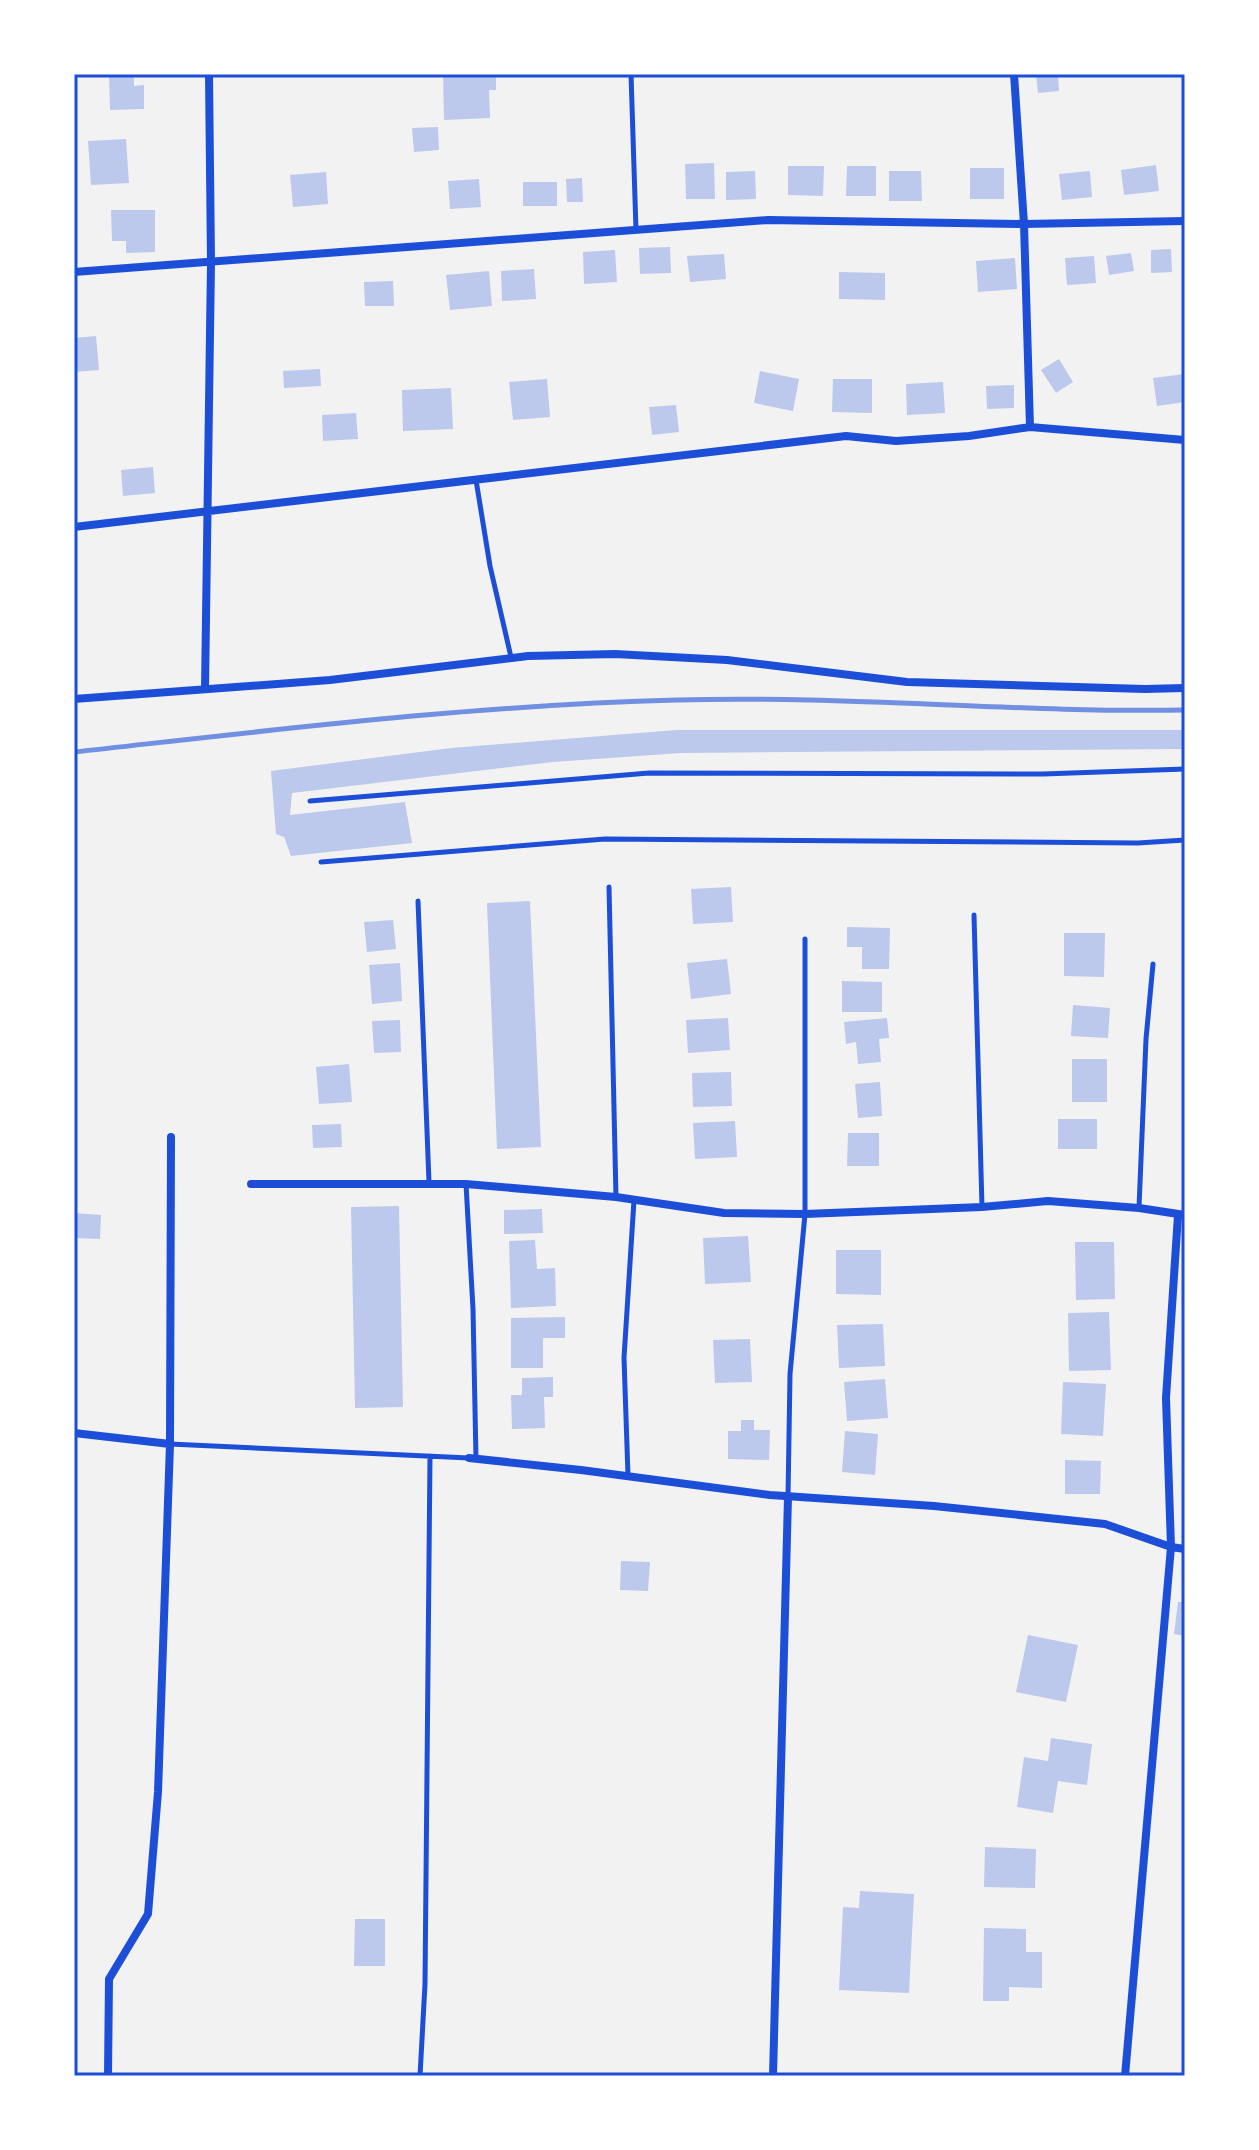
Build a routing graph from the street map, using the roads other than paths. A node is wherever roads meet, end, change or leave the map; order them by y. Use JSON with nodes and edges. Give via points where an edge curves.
{"nodes":[{"id":1,"x":209,"y":74,"type":"edge"},
{"id":2,"x":631,"y":74,"type":"edge"},
{"id":3,"x":1014,"y":74,"type":"edge"},
{"id":4,"x":1185,"y":221,"type":"edge"},
{"id":5,"x":1024,"y":224,"type":"junction"},
{"id":6,"x":636,"y":230,"type":"junction"},
{"id":7,"x":211,"y":262,"type":"junction"},
{"id":8,"x":74,"y":272,"type":"edge"},
{"id":9,"x":1030,"y":427,"type":"junction"},
{"id":10,"x":1185,"y":440,"type":"edge"},
{"id":11,"x":476,"y":480,"type":"junction"},
{"id":12,"x":206,"y":512,"type":"junction"},
{"id":13,"x":74,"y":527,"type":"edge"},
{"id":14,"x":512,"y":658,"type":"junction"},
{"id":15,"x":1185,"y":688,"type":"edge"},
{"id":16,"x":205,"y":689,"type":"junction"},
{"id":17,"x":74,"y":699,"type":"edge"},
{"id":18,"x":1185,"y":769,"type":"edge"},
{"id":19,"x":310,"y":801,"type":"dead end"},
{"id":20,"x":1185,"y":840,"type":"edge"},
{"id":21,"x":321,"y":862,"type":"dead end"},
{"id":22,"x":609,"y":887,"type":"dead end"},
{"id":23,"x":418,"y":901,"type":"dead end"},
{"id":24,"x":974,"y":915,"type":"dead end"},
{"id":25,"x":805,"y":939,"type":"dead end"},
{"id":26,"x":1153,"y":964,"type":"dead end"},
{"id":27,"x":171,"y":1137,"type":"dead end"},
{"id":28,"x":429,"y":1182,"type":"junction"},
{"id":29,"x":251,"y":1184,"type":"dead end"},
{"id":30,"x":466,"y":1184,"type":"junction"},
{"id":31,"x":616,"y":1197,"type":"junction"},
{"id":32,"x":634,"y":1200,"type":"junction"},
{"id":33,"x":982,"y":1207,"type":"junction"},
{"id":34,"x":1139,"y":1208,"type":"junction"},
{"id":35,"x":805,"y":1214,"type":"junction"},
{"id":36,"x":1182,"y":1215,"type":"edge"},
{"id":37,"x":74,"y":1433,"type":"edge"},
{"id":38,"x":170,"y":1444,"type":"junction"},
{"id":39,"x":430,"y":1456,"type":"junction"},
{"id":40,"x":472,"y":1458,"type":"junction"},
{"id":41,"x":628,"y":1476,"type":"junction"},
{"id":42,"x":788,"y":1497,"type":"junction"},
{"id":43,"x":1171,"y":1547,"type":"junction"},
{"id":44,"x":1185,"y":1549,"type":"edge"},
{"id":45,"x":108,"y":2076,"type":"edge"},
{"id":46,"x":420,"y":2076,"type":"edge"},
{"id":47,"x":773,"y":2076,"type":"edge"},
{"id":48,"x":1125,"y":2076,"type":"edge"}],
"edges":[{"from":1,"to":7,"type":"street"},
{"from":2,"to":6,"type":"lane"},
{"from":3,"to":5,"type":"street"},
{"from":4,"to":5,"type":"street"},
{"from":5,"to":6,"type":"street","via":[[768,220]]},
{"from":5,"to":9,"type":"street"},
{"from":6,"to":7,"type":"street"},
{"from":7,"to":8,"type":"street"},
{"from":7,"to":12,"type":"street"},
{"from":9,"to":10,"type":"street"},
{"from":9,"to":11,"type":"street","via":[[896,441],[846,436]]},
{"from":11,"to":12,"type":"street"},
{"from":11,"to":14,"type":"lane"},
{"from":12,"to":13,"type":"street"},
{"from":12,"to":16,"type":"street"},
{"from":14,"to":15,"type":"street","via":[[615,654],[727,660],[907,682]]},
{"from":14,"to":16,"type":"street"},
{"from":16,"to":17,"type":"street"},
{"from":18,"to":19,"type":"lane","via":[[649,773]]},
{"from":20,"to":21,"type":"lane","via":[[605,839]]},
{"from":22,"to":31,"type":"lane"},
{"from":23,"to":28,"type":"lane"},
{"from":24,"to":33,"type":"lane"},
{"from":25,"to":35,"type":"lane"},
{"from":26,"to":34,"type":"lane"},
{"from":27,"to":38,"type":"street"},
{"from":28,"to":29,"type":"street"},
{"from":28,"to":30,"type":"street"},
{"from":30,"to":31,"type":"street"},
{"from":30,"to":40,"type":"lane","via":[[473,1309]]},
{"from":31,"to":32,"type":"street"},
{"from":32,"to":35,"type":"street","via":[[724,1213]]},
{"from":32,"to":41,"type":"lane","via":[[624,1358]]},
{"from":33,"to":34,"type":"street","via":[[1048,1201]]},
{"from":33,"to":35,"type":"street"},
{"from":34,"to":36,"type":"street"},
{"from":35,"to":42,"type":"lane","via":[[790,1374]]},
{"from":36,"to":43,"type":"street","via":[[1166,1398]]},
{"from":37,"to":38,"type":"street"},
{"from":38,"to":39,"type":"lane"},
{"from":38,"to":45,"type":"street","via":[[158,1792],[148,1914],[109,1979]]},
{"from":39,"to":40,"type":"lane"},
{"from":39,"to":46,"type":"lane"},
{"from":40,"to":41,"type":"street"},
{"from":41,"to":42,"type":"street"},
{"from":42,"to":43,"type":"street","via":[[1105,1524]]},
{"from":42,"to":47,"type":"street"},
{"from":43,"to":44,"type":"street"},
{"from":43,"to":48,"type":"street"}]}
